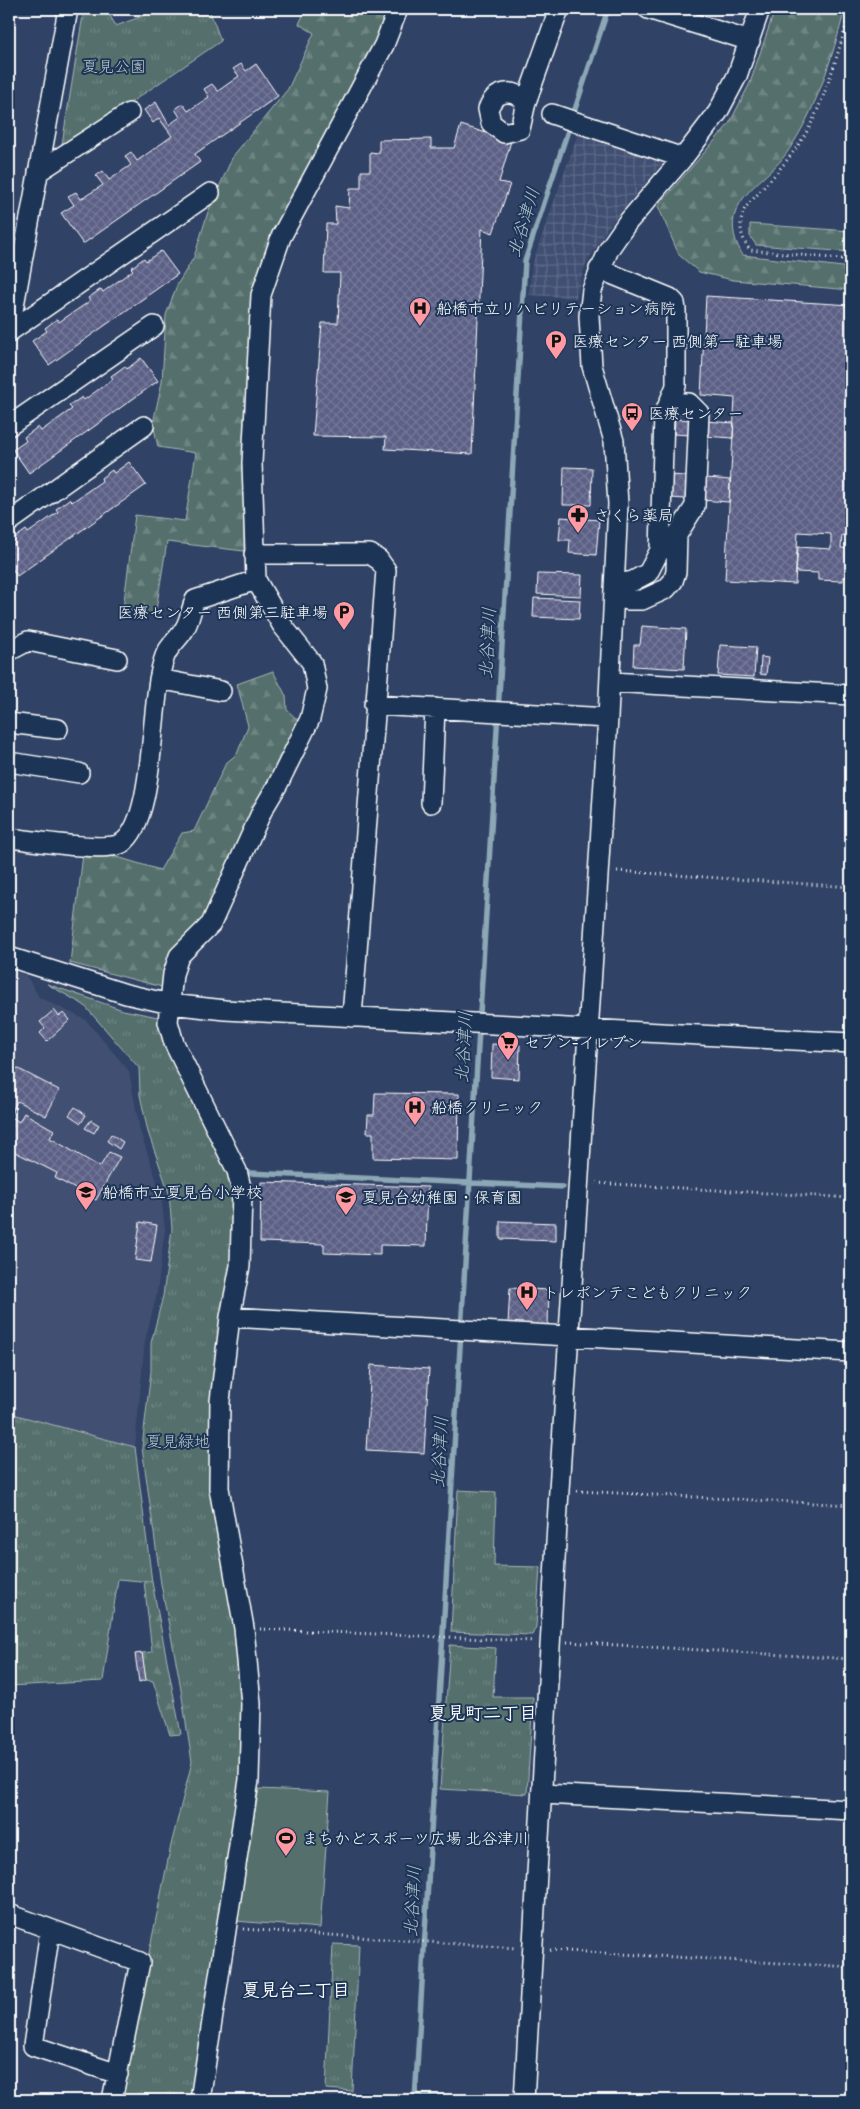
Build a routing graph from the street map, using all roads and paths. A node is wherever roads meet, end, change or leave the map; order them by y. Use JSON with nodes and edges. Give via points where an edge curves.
{"nodes":[{"id":1,"x":68,"y":9,"type":"edge"},
{"id":2,"x":398,"y":9,"type":"edge"},
{"id":3,"x":559,"y":9,"type":"edge"},
{"id":4,"x":648,"y":9,"type":"edge"},
{"id":5,"x":760,"y":9,"type":"edge"},
{"id":6,"x":850,"y":9,"type":"edge"},
{"id":7,"x":750,"y":41,"type":"junction"},
{"id":8,"x":526,"y":102,"type":"dead end"},
{"id":9,"x":129,"y":113,"type":"dead end"},
{"id":10,"x":558,"y":116,"type":"dead end"},
{"id":11,"x":682,"y":158,"type":"junction"},
{"id":12,"x":38,"y":172,"type":"junction"},
{"id":13,"x":210,"y":193,"type":"dead end"},
{"id":14,"x":851,"y":260,"type":"edge"},
{"id":15,"x":600,"y":269,"type":"junction"},
{"id":16,"x":154,"y":326,"type":"dead end"},
{"id":17,"x":9,"y":332,"type":"edge"},
{"id":18,"x":666,"y":409,"type":"junction"},
{"id":19,"x":9,"y":426,"type":"edge"},
{"id":20,"x":144,"y":426,"type":"dead end"},
{"id":21,"x":9,"y":522,"type":"edge"},
{"id":22,"x":254,"y":554,"type":"junction"},
{"id":23,"x":256,"y":580,"type":"junction"},
{"id":24,"x":614,"y":592,"type":"junction"},
{"id":25,"x":9,"y":650,"type":"edge"},
{"id":26,"x":117,"y":659,"type":"dead end"},
{"id":27,"x":159,"y":679,"type":"junction"},
{"id":28,"x":610,"y":682,"type":"junction"},
{"id":29,"x":221,"y":691,"type":"dead end"},
{"id":30,"x":851,"y":695,"type":"edge"},
{"id":31,"x":374,"y":705,"type":"junction"},
{"id":32,"x":435,"y":708,"type":"junction"},
{"id":33,"x":608,"y":718,"type":"junction"},
{"id":34,"x":9,"y":723,"type":"edge"},
{"id":35,"x":58,"y":729,"type":"dead end"},
{"id":36,"x":9,"y":762,"type":"edge"},
{"id":37,"x":79,"y":773,"type":"dead end"},
{"id":38,"x":432,"y":803,"type":"dead end"},
{"id":39,"x":9,"y":838,"type":"edge"},
{"id":40,"x":598,"y":870,"type":"junction"},
{"id":41,"x":851,"y":886,"type":"edge"},
{"id":42,"x":9,"y":956,"type":"edge"},
{"id":43,"x":170,"y":1004,"type":"junction"},
{"id":44,"x":352,"y":1017,"type":"junction"},
{"id":45,"x":588,"y":1030,"type":"junction"},
{"id":46,"x":851,"y":1043,"type":"edge"},
{"id":47,"x":580,"y":1182,"type":"junction"},
{"id":48,"x":851,"y":1198,"type":"edge"},
{"id":49,"x":230,"y":1317,"type":"junction"},
{"id":50,"x":570,"y":1336,"type":"junction"},
{"id":51,"x":851,"y":1352,"type":"edge"},
{"id":52,"x":559,"y":1490,"type":"junction"},
{"id":53,"x":851,"y":1506,"type":"edge"},
{"id":54,"x":244,"y":1628,"type":"junction"},
{"id":55,"x":552,"y":1642,"type":"junction"},
{"id":56,"x":851,"y":1659,"type":"edge"},
{"id":57,"x":543,"y":1794,"type":"junction"},
{"id":58,"x":851,"y":1810,"type":"edge"},
{"id":59,"x":9,"y":1914,"type":"edge"},
{"id":60,"x":225,"y":1928,"type":"junction"},
{"id":61,"x":50,"y":1930,"type":"junction"},
{"id":62,"x":534,"y":1949,"type":"junction"},
{"id":63,"x":851,"y":1967,"type":"edge"},
{"id":64,"x":118,"y":2074,"type":"junction"},
{"id":65,"x":112,"y":2100,"type":"edge"},
{"id":66,"x":200,"y":2100,"type":"edge"},
{"id":67,"x":524,"y":2100,"type":"edge"}],
"edges":[{"from":1,"to":12,"type":"street"},
{"from":2,"to":22,"type":"street","via":[[384,45],[281,237],[261,296],[252,463]]},
{"from":3,"to":8,"type":"street"},
{"from":4,"to":7,"type":"street"},
{"from":5,"to":7,"type":"street"},
{"from":6,"to":14,"type":"path","via":[[811,122],[789,158],[746,208],[741,229],[742,239],[750,250]]},
{"from":7,"to":11,"type":"street","via":[[737,76],[718,112]]},
{"from":9,"to":12,"type":"street"},
{"from":10,"to":11,"type":"street"},
{"from":11,"to":15,"type":"street","via":[[626,223]]},
{"from":12,"to":17,"type":"street"},
{"from":13,"to":17,"type":"street"},
{"from":15,"to":18,"type":"street","via":[[665,295],[675,303],[676,386]]},
{"from":15,"to":24,"type":"street","via":[[592,290],[589,343],[596,381],[614,441],[618,504]]},
{"from":16,"to":19,"type":"street"},
{"from":18,"to":24,"type":"street","via":[[660,550],[648,573]]},
{"from":18,"to":24,"type":"street","via":[[673,403],[690,403],[699,413],[695,506],[677,535],[676,572],[666,589],[642,600],[627,600]]},
{"from":20,"to":21,"type":"street"},
{"from":22,"to":23,"type":"street"},
{"from":22,"to":31,"type":"street","via":[[370,554],[379,560],[386,570]]},
{"from":23,"to":27,"type":"street","via":[[195,600],[186,627],[165,655]]},
{"from":23,"to":43,"type":"street","via":[[282,625],[312,663],[318,689],[310,719],[262,811],[211,924],[179,956],[173,974]]},
{"from":24,"to":28,"type":"street"},
{"from":25,"to":26,"type":"street","via":[[28,641]]},
{"from":27,"to":29,"type":"street"},
{"from":27,"to":39,"type":"street","via":[[152,745],[139,817],[122,844],[100,847]]},
{"from":28,"to":30,"type":"street"},
{"from":28,"to":33,"type":"street"},
{"from":31,"to":32,"type":"street"},
{"from":31,"to":44,"type":"street"},
{"from":32,"to":33,"type":"street"},
{"from":32,"to":38,"type":"street"},
{"from":33,"to":40,"type":"street"},
{"from":34,"to":35,"type":"street"},
{"from":36,"to":37,"type":"street"},
{"from":40,"to":41,"type":"path"},
{"from":40,"to":45,"type":"street"},
{"from":42,"to":43,"type":"street","via":[[83,982]]},
{"from":43,"to":44,"type":"street"},
{"from":43,"to":49,"type":"street","via":[[168,1022],[174,1043],[237,1171],[242,1192],[240,1266]]},
{"from":44,"to":45,"type":"street"},
{"from":45,"to":46,"type":"street"},
{"from":45,"to":47,"type":"street"},
{"from":47,"to":48,"type":"path"},
{"from":47,"to":50,"type":"street"},
{"from":49,"to":50,"type":"street"},
{"from":49,"to":54,"type":"street","via":[[220,1402],[219,1488]]},
{"from":50,"to":51,"type":"street"},
{"from":50,"to":52,"type":"street"},
{"from":52,"to":53,"type":"path"},
{"from":52,"to":55,"type":"street"},
{"from":54,"to":55,"type":"path"},
{"from":54,"to":60,"type":"street","via":[[251,1704],[249,1780]]},
{"from":55,"to":56,"type":"path"},
{"from":55,"to":57,"type":"street"},
{"from":57,"to":58,"type":"street"},
{"from":57,"to":62,"type":"street"},
{"from":59,"to":61,"type":"street"},
{"from":60,"to":62,"type":"path"},
{"from":60,"to":66,"type":"street"},
{"from":61,"to":64,"type":"street","via":[[33,2046]]},
{"from":61,"to":64,"type":"street","via":[[140,1962]]},
{"from":62,"to":63,"type":"path"},
{"from":62,"to":67,"type":"street"},
{"from":64,"to":65,"type":"street"}]}
